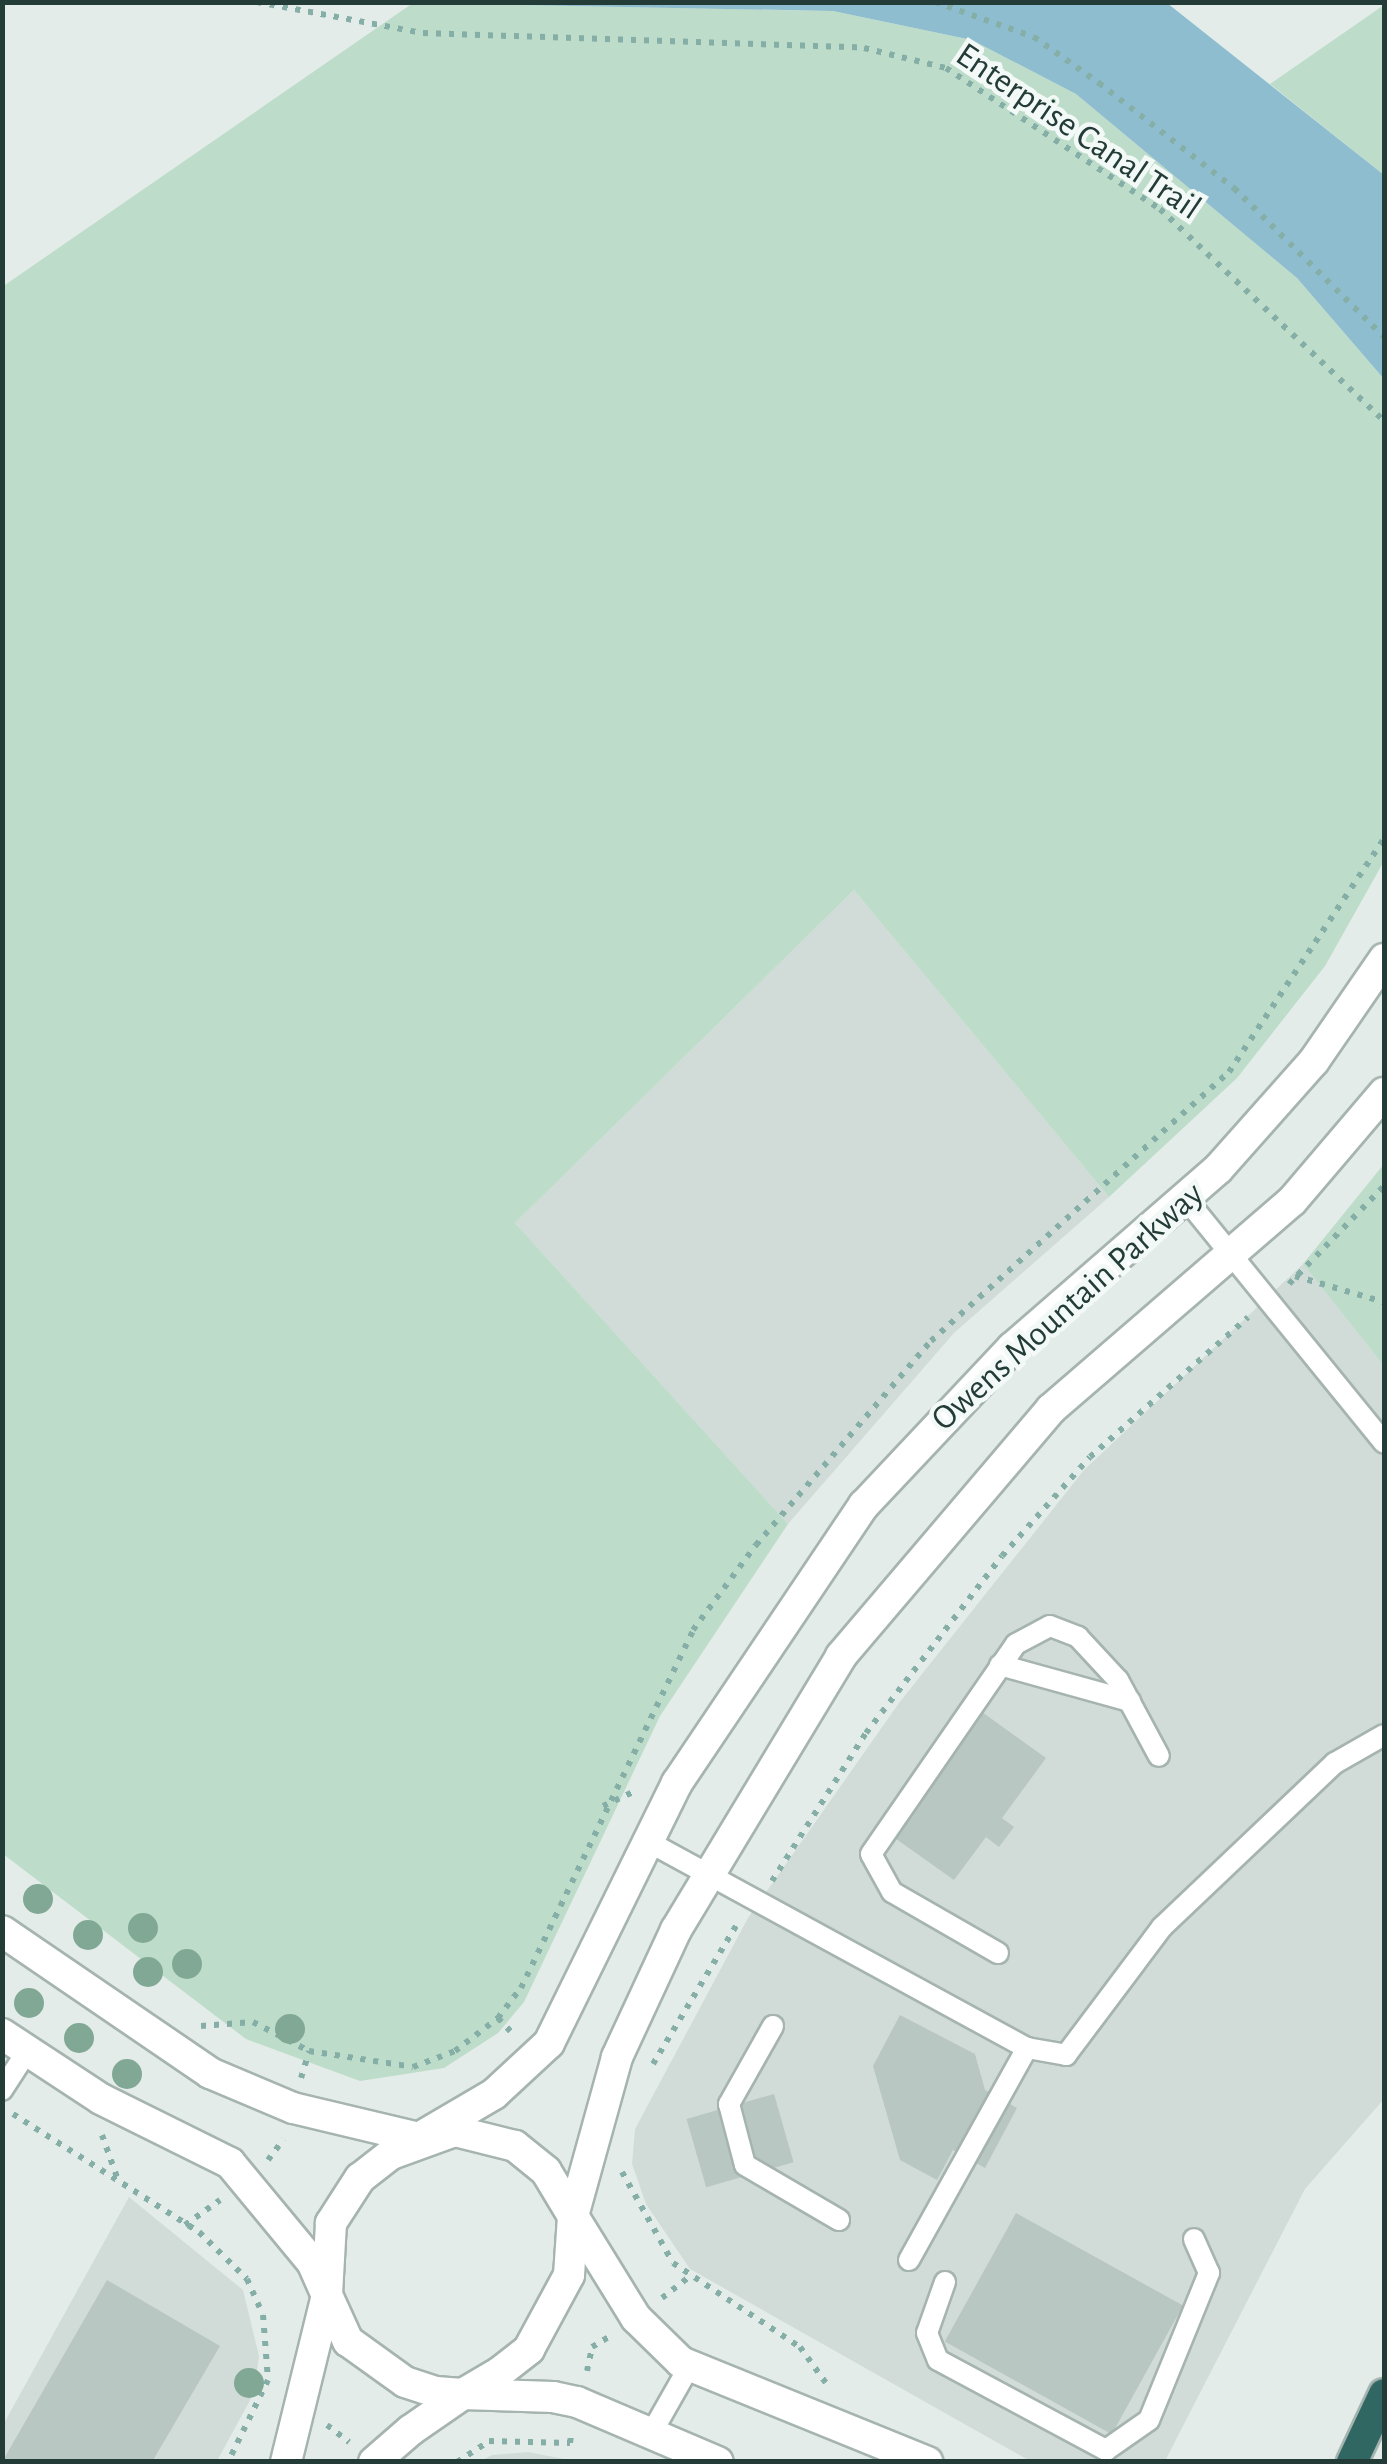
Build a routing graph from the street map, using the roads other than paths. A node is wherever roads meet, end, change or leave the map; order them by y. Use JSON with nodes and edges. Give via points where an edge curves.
{"nodes":[{"id":1,"x":1384,"y":959,"type":"edge"},
{"id":2,"x":1384,"y":1093,"type":"edge"},
{"id":3,"x":1186,"y":1199,"type":"junction"},
{"id":4,"x":1241,"y":1264,"type":"junction"},
{"id":5,"x":1384,"y":1443,"type":"edge"},
{"id":6,"x":1000,"y":1665,"type":"junction"},
{"id":7,"x":1130,"y":1700,"type":"junction"},
{"id":8,"x":1384,"y":1735,"type":"edge"},
{"id":9,"x":1159,"y":1756,"type":"dead end"},
{"id":10,"x":646,"y":1841,"type":"junction"},
{"id":11,"x":707,"y":1870,"type":"junction"},
{"id":12,"x":2,"y":1931,"type":"edge"},
{"id":13,"x":998,"y":1953,"type":"dead end"},
{"id":14,"x":773,"y":2026,"type":"dead end"},
{"id":15,"x":14,"y":2043,"type":"edge"},
{"id":16,"x":1027,"y":2048,"type":"junction"},
{"id":17,"x":2,"y":2090,"type":"edge"},
{"id":18,"x":419,"y":2138,"type":"junction"},
{"id":19,"x":573,"y":2216,"type":"junction"},
{"id":20,"x":839,"y":2220,"type":"dead end"},
{"id":21,"x":1194,"y":2239,"type":"dead end"},
{"id":22,"x":909,"y":2260,"type":"dead end"},
{"id":23,"x":946,"y":2282,"type":"dead end"},
{"id":24,"x":327,"y":2295,"type":"junction"},
{"id":25,"x":688,"y":2367,"type":"junction"},
{"id":26,"x":463,"y":2394,"type":"junction"},
{"id":27,"x":1384,"y":2394,"type":"edge"},
{"id":28,"x":652,"y":2432,"type":"junction"},
{"id":29,"x":286,"y":2462,"type":"edge"},
{"id":30,"x":374,"y":2462,"type":"edge"},
{"id":31,"x":718,"y":2462,"type":"edge"},
{"id":32,"x":927,"y":2462,"type":"edge"},
{"id":33,"x":1352,"y":2462,"type":"edge"}],
"edges":[{"from":1,"to":3,"type":"street","name":"Owens Mountain Parkway","via":[[1314,1060]]},
{"from":2,"to":4,"type":"street","name":"Owens Mountain Parkway"},
{"from":3,"to":4,"type":"lane"},
{"from":3,"to":10,"type":"street","name":"Owens Mountain Parkway","via":[[1012,1348],[864,1506],[757,1652]]},
{"from":4,"to":5,"type":"lane"},
{"from":4,"to":11,"type":"street","name":"Owens Mountain Parkway","via":[[1051,1409],[961,1504],[840,1656]]},
{"from":6,"to":7,"type":"lane"},
{"from":6,"to":7,"type":"lane","via":[[1033,1632],[1063,1627]]},
{"from":6,"to":13,"type":"lane","via":[[871,1854],[892,1892]]},
{"from":7,"to":9,"type":"lane"},
{"from":8,"to":16,"type":"lane","via":[[1335,1763],[1162,1927],[1066,2055]]},
{"from":10,"to":11,"type":"lane"},
{"from":10,"to":18,"type":"street","name":"Owens Mountain Parkway","via":[[549,2044],[504,2086]]},
{"from":11,"to":16,"type":"lane"},
{"from":11,"to":19,"type":"street","name":"Owens Mountain Parkway","via":[[616,2057]]},
{"from":12,"to":18,"type":"street","via":[[210,2073],[293,2108]]},
{"from":14,"to":20,"type":"lane","via":[[729,2104],[745,2165]]},
{"from":15,"to":17,"type":"lane"},
{"from":15,"to":24,"type":"street","via":[[230,2163],[291,2232]]},
{"from":16,"to":22,"type":"lane"},
{"from":18,"to":19,"type":"street","via":[[455,2131],[515,2146],[546,2171]]},
{"from":18,"to":24,"type":"street","via":[[344,2199],[324,2246]]},
{"from":19,"to":25,"type":"street","via":[[636,2318]]},
{"from":19,"to":26,"type":"street","via":[[569,2275],[550,2322],[516,2361]]},
{"from":21,"to":23,"type":"lane","via":[[1208,2273],[1148,2420],[1106,2450],[938,2360],[927,2333]]},
{"from":24,"to":26,"type":"street","via":[[348,2341],[374,2365]]},
{"from":24,"to":29,"type":"street"},
{"from":25,"to":28,"type":"lane"},
{"from":25,"to":32,"type":"street"},
{"from":26,"to":28,"type":"street","via":[[577,2402]]},
{"from":26,"to":30,"type":"street"},
{"from":27,"to":33,"type":"highway"},
{"from":28,"to":31,"type":"street"}]}
